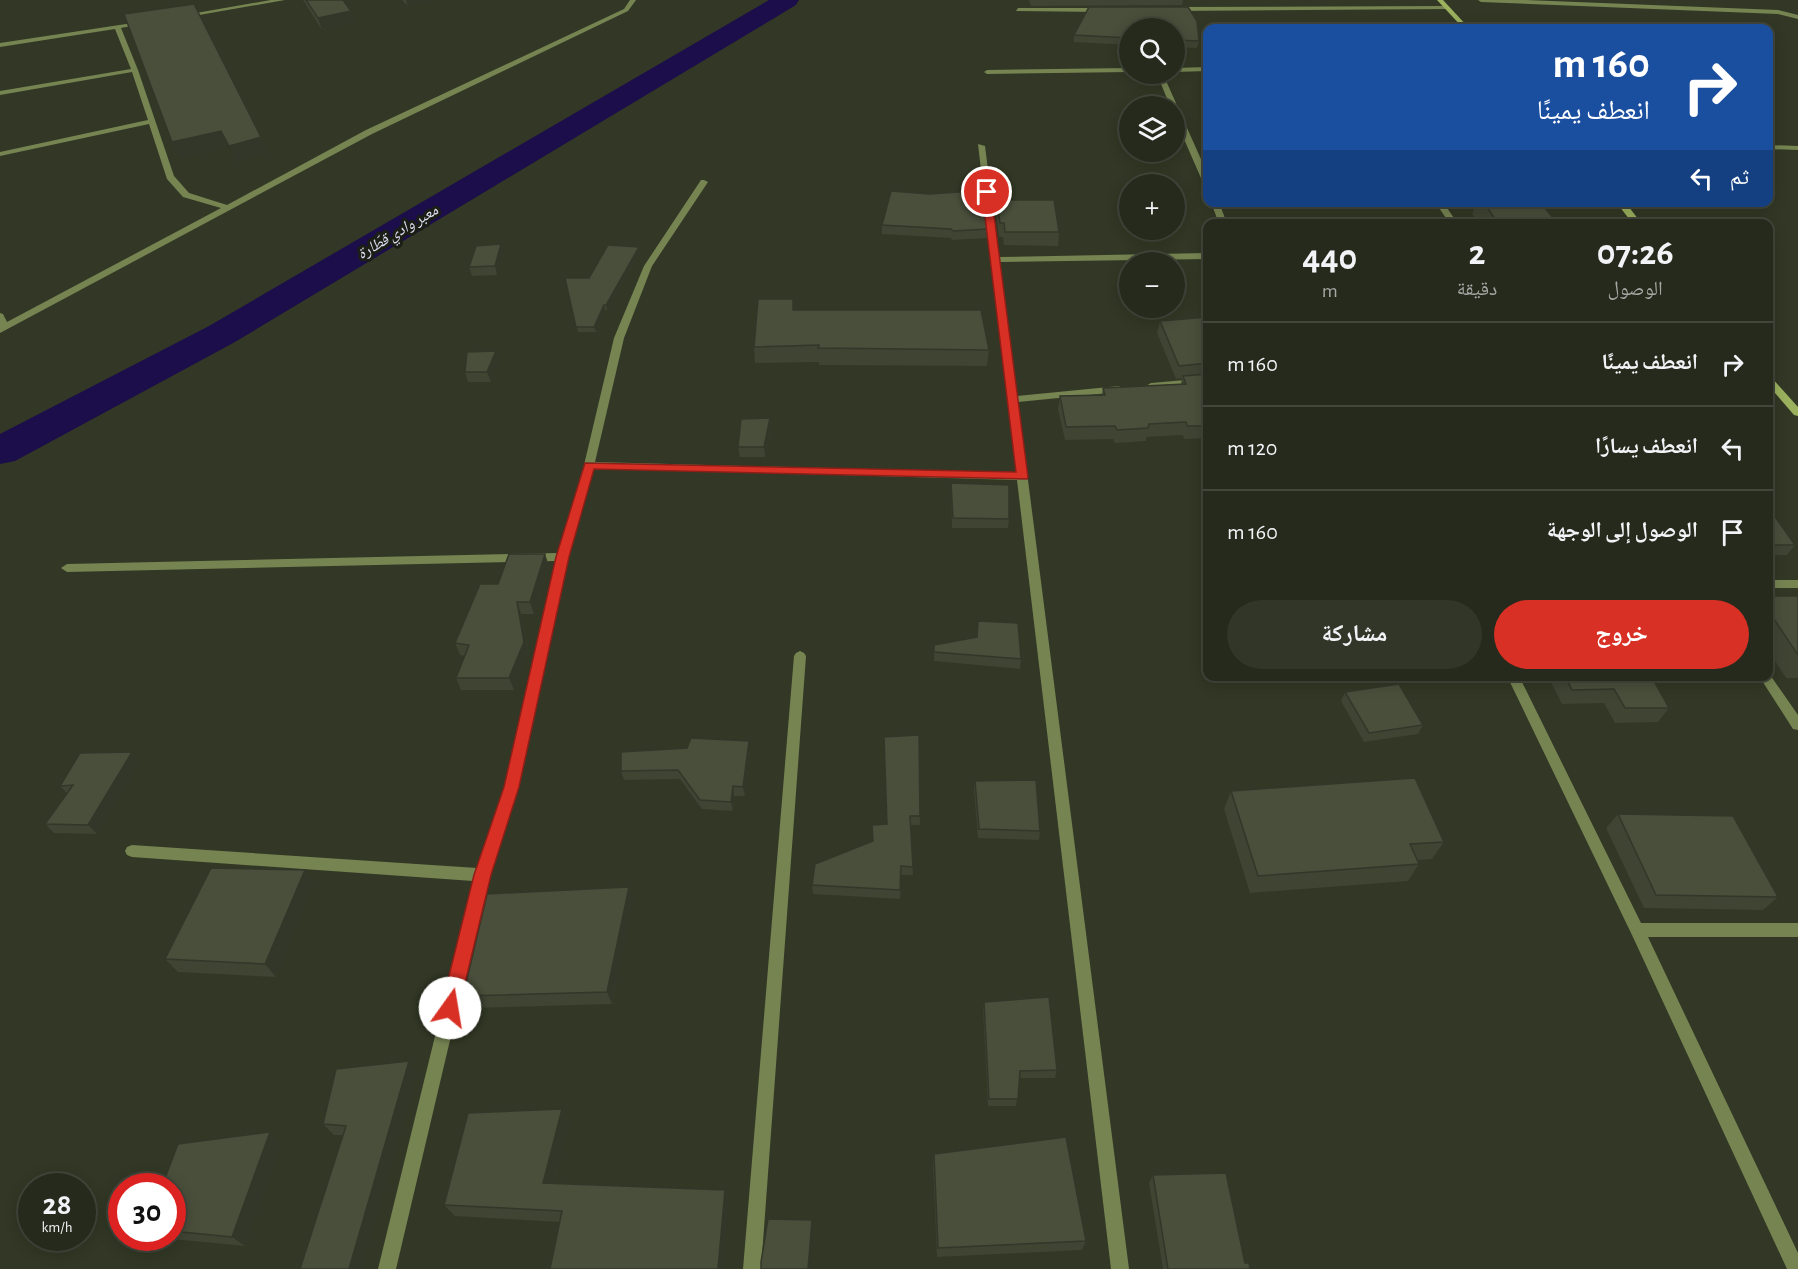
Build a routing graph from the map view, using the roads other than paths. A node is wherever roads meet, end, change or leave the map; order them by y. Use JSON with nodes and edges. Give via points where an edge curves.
{"nodes":[{"id":1,"x":282,"y":0,"type":"edge"},
{"id":2,"x":633,"y":0,"type":"edge"},
{"id":3,"x":1440,"y":0,"type":"edge"},
{"id":4,"x":1481,"y":0,"type":"edge"},
{"id":5,"x":1448,"y":8,"type":"junction"},
{"id":6,"x":1114,"y":9,"type":"edge"},
{"id":7,"x":1173,"y":9,"type":"edge"},
{"id":8,"x":1018,"y":10,"type":"dead end"},
{"id":9,"x":176,"y":17,"type":"edge"},
{"id":10,"x":1798,"y":17,"type":"edge"},
{"id":11,"x":152,"y":21,"type":"edge"},
{"id":12,"x":1462,"y":24,"type":"edge"},
{"id":13,"x":117,"y":26,"type":"junction"},
{"id":14,"x":0,"y":45,"type":"edge"},
{"id":15,"x":1203,"y":69,"type":"edge"},
{"id":16,"x":135,"y":70,"type":"junction"},
{"id":17,"x":1119,"y":70,"type":"edge"},
{"id":18,"x":1185,"y":70,"type":"edge"},
{"id":19,"x":987,"y":72,"type":"dead end"},
{"id":20,"x":0,"y":93,"type":"edge"},
{"id":21,"x":152,"y":121,"type":"junction"},
{"id":22,"x":1185,"y":132,"type":"edge"},
{"id":23,"x":1773,"y":140,"type":"edge"},
{"id":24,"x":1798,"y":140,"type":"edge"},
{"id":25,"x":981,"y":146,"type":"dead end"},
{"id":26,"x":1773,"y":147,"type":"edge"},
{"id":27,"x":1798,"y":148,"type":"edge"},
{"id":28,"x":0,"y":154,"type":"edge"},
{"id":29,"x":1203,"y":174,"type":"edge"},
{"id":30,"x":704,"y":182,"type":"dead end"},
{"id":31,"x":1624,"y":207,"type":"edge"},
{"id":32,"x":228,"y":208,"type":"junction"},
{"id":33,"x":1634,"y":219,"type":"edge"},
{"id":34,"x":1203,"y":256,"type":"edge"},
{"id":35,"x":995,"y":260,"type":"junction"},
{"id":36,"x":0,"y":316,"type":"edge"},
{"id":37,"x":3,"y":329,"type":"edge"},
{"id":38,"x":1203,"y":381,"type":"edge"},
{"id":39,"x":1773,"y":385,"type":"edge"},
{"id":40,"x":1139,"y":387,"type":"edge"},
{"id":41,"x":1127,"y":388,"type":"edge"},
{"id":42,"x":1013,"y":399,"type":"junction"},
{"id":43,"x":1798,"y":413,"type":"edge"},
{"id":44,"x":589,"y":465,"type":"junction"},
{"id":45,"x":1022,"y":477,"type":"junction"},
{"id":46,"x":562,"y":557,"type":"junction"},
{"id":47,"x":67,"y":568,"type":"dead end"},
{"id":48,"x":1773,"y":584,"type":"edge"},
{"id":49,"x":1798,"y":584,"type":"edge"},
{"id":50,"x":800,"y":656,"type":"dead end"},
{"id":51,"x":1515,"y":681,"type":"edge"},
{"id":52,"x":1769,"y":681,"type":"edge"},
{"id":53,"x":1798,"y":725,"type":"edge"},
{"id":54,"x":132,"y":852,"type":"dead end"},
{"id":55,"x":482,"y":875,"type":"junction"},
{"id":56,"x":1637,"y":930,"type":"junction"},
{"id":57,"x":1798,"y":930,"type":"edge"},
{"id":58,"x":387,"y":1269,"type":"edge"},
{"id":59,"x":752,"y":1269,"type":"edge"},
{"id":60,"x":1120,"y":1269,"type":"edge"},
{"id":61,"x":1796,"y":1269,"type":"edge"}],
"edges":[{"from":1,"to":9,"type":"street"},
{"from":2,"to":32,"type":"street","via":[[626,10],[369,132]]},
{"from":3,"to":5,"type":"street"},
{"from":4,"to":10,"type":"street","via":[[1778,12]]},
{"from":5,"to":7,"type":"street"},
{"from":5,"to":12,"type":"street"},
{"from":6,"to":8,"type":"street"},
{"from":11,"to":13,"type":"street"},
{"from":13,"to":14,"type":"street"},
{"from":13,"to":16,"type":"street"},
{"from":15,"to":18,"type":"street"},
{"from":16,"to":20,"type":"street"},
{"from":16,"to":21,"type":"street"},
{"from":17,"to":19,"type":"street"},
{"from":21,"to":28,"type":"street"},
{"from":21,"to":32,"type":"street","via":[[170,177],[179,189],[196,199]]},
{"from":22,"to":29,"type":"street"},
{"from":23,"to":24,"type":"street"},
{"from":25,"to":35,"type":"street"},
{"from":26,"to":27,"type":"street"},
{"from":30,"to":44,"type":"street","via":[[648,266],[634,297],[619,338]]},
{"from":31,"to":33,"type":"street"},
{"from":32,"to":37,"type":"street"},
{"from":34,"to":35,"type":"street"},
{"from":35,"to":42,"type":"street"},
{"from":36,"to":37,"type":"street"},
{"from":38,"to":40,"type":"street"},
{"from":39,"to":43,"type":"street"},
{"from":41,"to":42,"type":"street"},
{"from":42,"to":45,"type":"street"},
{"from":44,"to":45,"type":"street"},
{"from":44,"to":46,"type":"street"},
{"from":45,"to":60,"type":"street"},
{"from":46,"to":47,"type":"street"},
{"from":46,"to":55,"type":"street","via":[[512,787]]},
{"from":48,"to":49,"type":"street"},
{"from":50,"to":59,"type":"street"},
{"from":51,"to":56,"type":"street"},
{"from":52,"to":53,"type":"street"},
{"from":54,"to":55,"type":"street"},
{"from":55,"to":58,"type":"street"},
{"from":56,"to":57,"type":"street"},
{"from":56,"to":61,"type":"street"}]}
